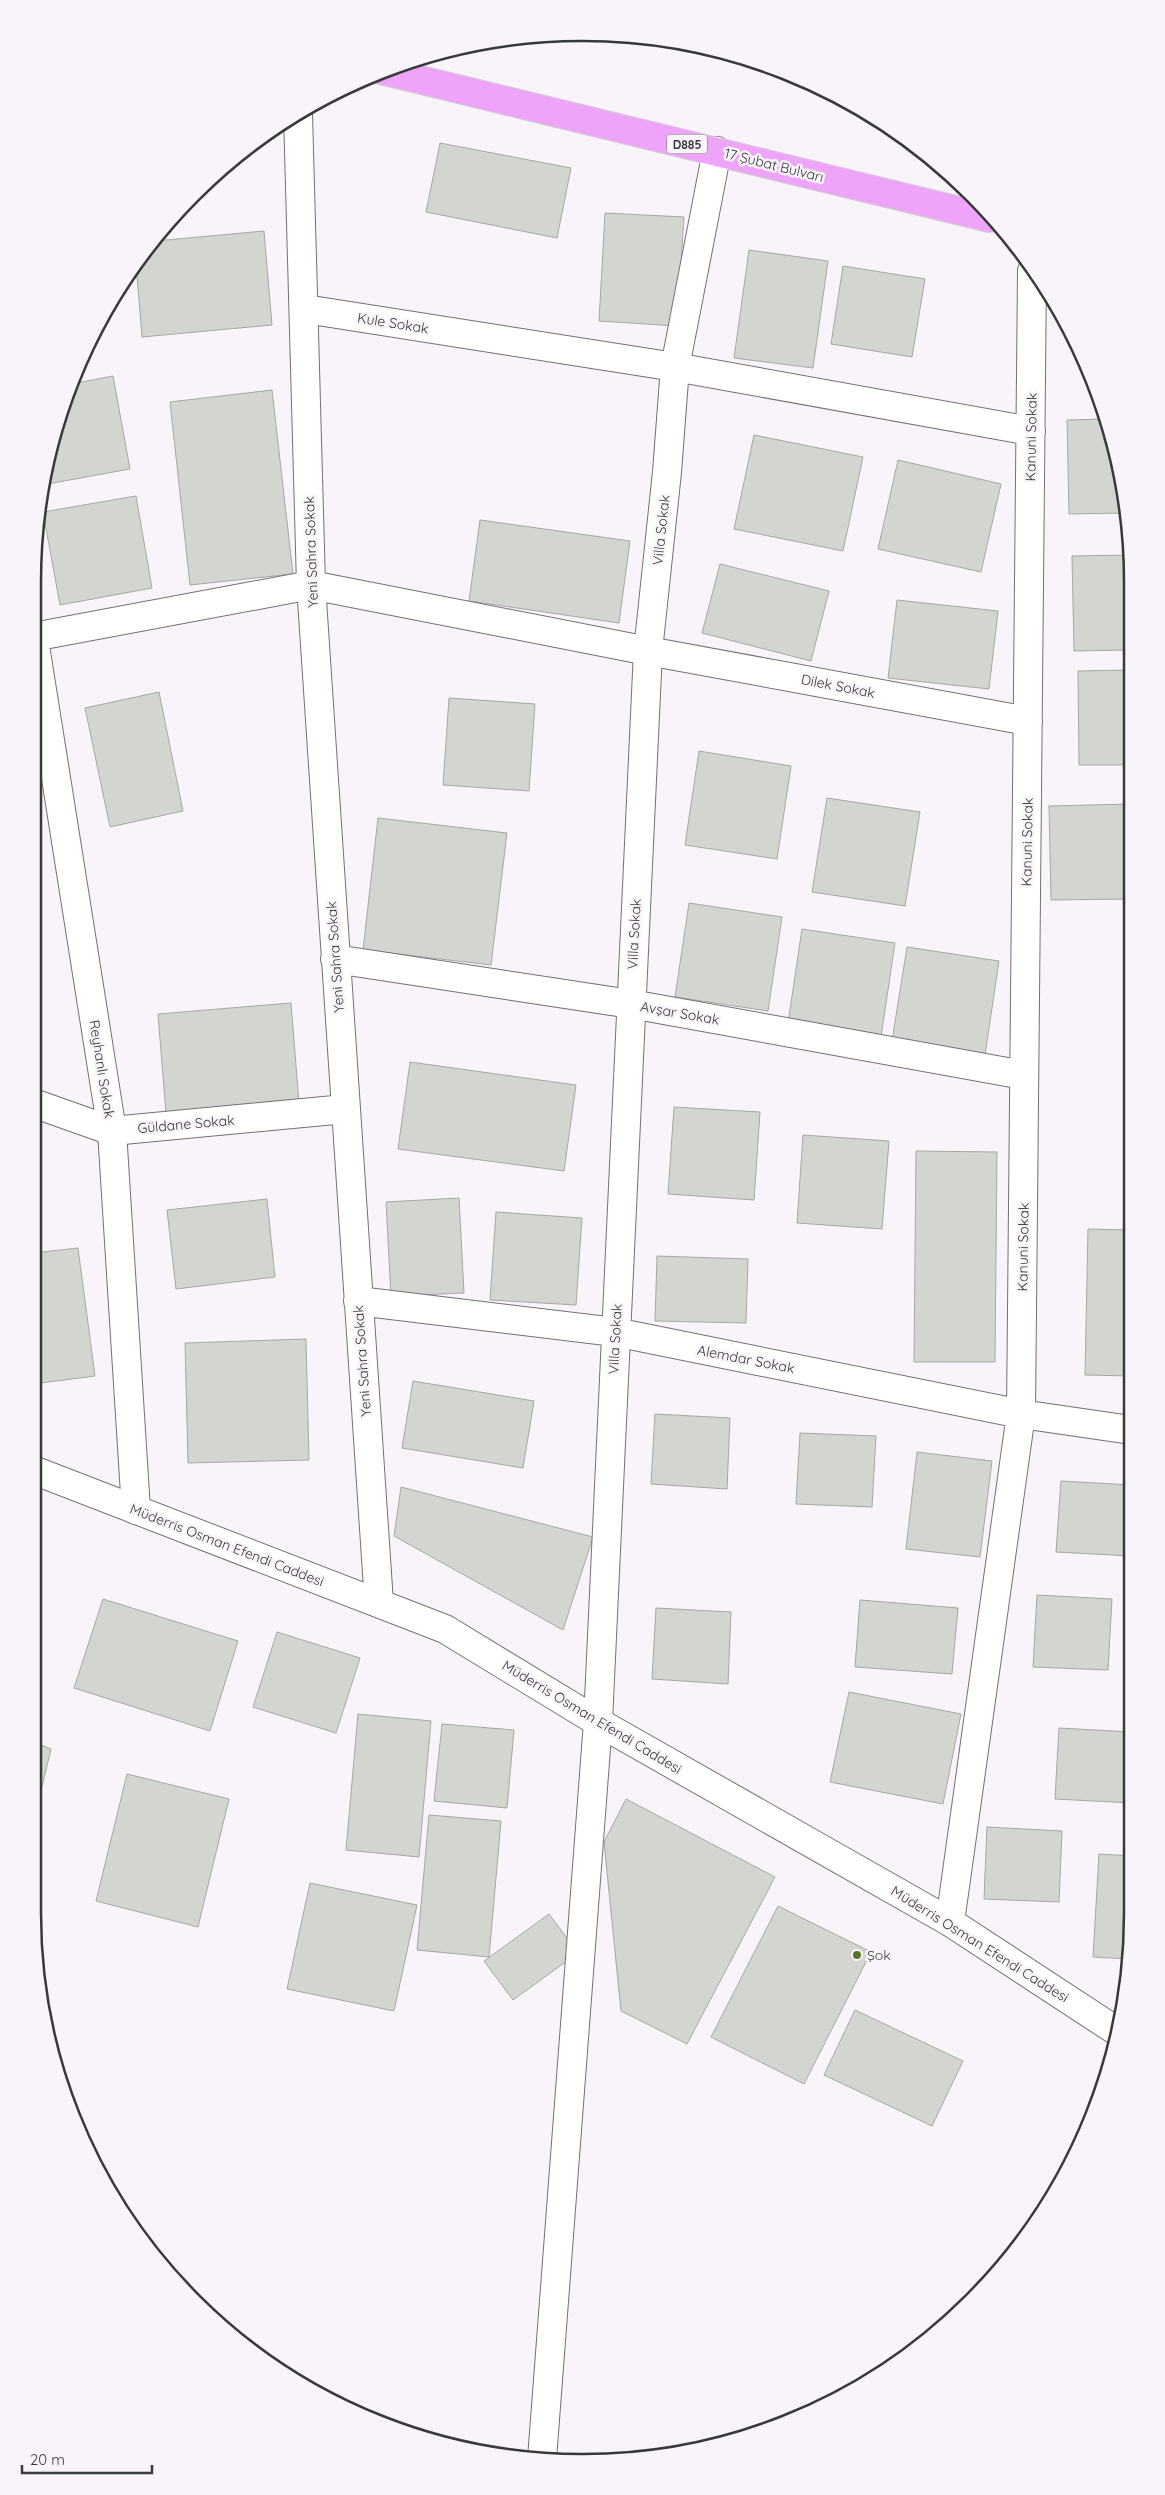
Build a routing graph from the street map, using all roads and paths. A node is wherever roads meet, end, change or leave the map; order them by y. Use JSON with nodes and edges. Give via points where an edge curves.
{"nodes":[{"id":1,"x":397,"y":74,"type":"edge"},
{"id":2,"x":298,"y":122,"type":"edge"},
{"id":3,"x":718,"y":151,"type":"junction"},
{"id":4,"x":979,"y":216,"type":"edge"},
{"id":5,"x":1032,"y":281,"type":"edge"},
{"id":6,"x":305,"y":309,"type":"junction"},
{"id":7,"x":675,"y":367,"type":"junction"},
{"id":8,"x":1031,"y":431,"type":"junction"},
{"id":9,"x":311,"y":585,"type":"junction"},
{"id":10,"x":41,"y":634,"type":"edge"},
{"id":11,"x":648,"y":651,"type":"junction"},
{"id":12,"x":41,"y":685,"type":"edge"},
{"id":13,"x":1028,"y":721,"type":"junction"},
{"id":14,"x":335,"y":959,"type":"junction"},
{"id":15,"x":631,"y":1004,"type":"junction"},
{"id":16,"x":1024,"y":1075,"type":"junction"},
{"id":17,"x":41,"y":1106,"type":"edge"},
{"id":18,"x":345,"y":1109,"type":"junction"},
{"id":19,"x":112,"y":1131,"type":"junction"},
{"id":20,"x":358,"y":1301,"type":"junction"},
{"id":21,"x":615,"y":1332,"type":"junction"},
{"id":22,"x":1021,"y":1414,"type":"junction"},
{"id":23,"x":1124,"y":1429,"type":"edge"},
{"id":24,"x":41,"y":1473,"type":"edge"},
{"id":25,"x":136,"y":1510,"type":"junction"},
{"id":26,"x":379,"y":1604,"type":"junction"},
{"id":27,"x":598,"y":1722,"type":"junction"},
{"id":28,"x":950,"y":1922,"type":"junction"},
{"id":29,"x":1111,"y":2027,"type":"edge"},
{"id":30,"x":542,"y":2452,"type":"edge"}],
"edges":[{"from":1,"to":3,"type":"highway","name":"17 Şubat Bulvarı","number":"D885"},
{"from":2,"to":6,"type":"street"},
{"from":3,"to":4,"type":"highway","name":"17 Şubat Bulvarı","number":"D885"},
{"from":3,"to":7,"type":"street","name":"Villa Sokak"},
{"from":5,"to":8,"type":"street","name":"Kanuni Sokak"},
{"from":6,"to":7,"type":"street","name":"Kule Sokak"},
{"from":6,"to":9,"type":"street","name":"Yeni Sahra Sokak"},
{"from":7,"to":8,"type":"street","name":"Kule Sokak"},
{"from":7,"to":11,"type":"street","name":"Villa Sokak"},
{"from":8,"to":13,"type":"street","name":"Kanuni Sokak"},
{"from":9,"to":10,"type":"street"},
{"from":9,"to":11,"type":"street","name":"Dilek Sokak"},
{"from":9,"to":14,"type":"street","name":"Yeni Sahra Sokak"},
{"from":11,"to":13,"type":"street","name":"Dilek Sokak"},
{"from":11,"to":15,"type":"street","name":"Villa Sokak"},
{"from":12,"to":19,"type":"street","name":"Reyhanlı Sokak"},
{"from":13,"to":16,"type":"street","name":"Kanuni Sokak"},
{"from":14,"to":15,"type":"street","name":"Avşar Sokak"},
{"from":14,"to":18,"type":"street","name":"Yeni Sahra Sokak"},
{"from":15,"to":16,"type":"street","name":"Avşar Sokak"},
{"from":15,"to":21,"type":"street","name":"Villa Sokak"},
{"from":16,"to":22,"type":"street","name":"Kanuni Sokak"},
{"from":17,"to":19,"type":"street","name":"Güldane Sokak"},
{"from":18,"to":19,"type":"street","name":"Güldane Sokak"},
{"from":18,"to":20,"type":"street","name":"Yeni Sahra Sokak"},
{"from":19,"to":25,"type":"street","name":"Reyhanlı Sokak"},
{"from":20,"to":21,"type":"street","name":"Alemdar Sokak"},
{"from":20,"to":26,"type":"street","name":"Yeni Sahra Sokak"},
{"from":21,"to":22,"type":"street","name":"Alemdar Sokak"},
{"from":21,"to":27,"type":"street","name":"Villa Sokak"},
{"from":22,"to":23,"type":"street","name":"Alemdar Sokak"},
{"from":22,"to":28,"type":"street","name":"Kanuni Sokak"},
{"from":24,"to":25,"type":"street","name":"Müderris Osman Efendi Caddesi"},
{"from":25,"to":26,"type":"street","name":"Müderris Osman Efendi Caddesi"},
{"from":26,"to":27,"type":"street","name":"Müderris Osman Efendi Caddesi","via":[[445,1629]]},
{"from":27,"to":28,"type":"street","name":"Müderris Osman Efendi Caddesi"},
{"from":27,"to":30,"type":"street","name":"Villa Sokak"},
{"from":28,"to":29,"type":"street","name":"Müderris Osman Efendi Caddesi"}]}
